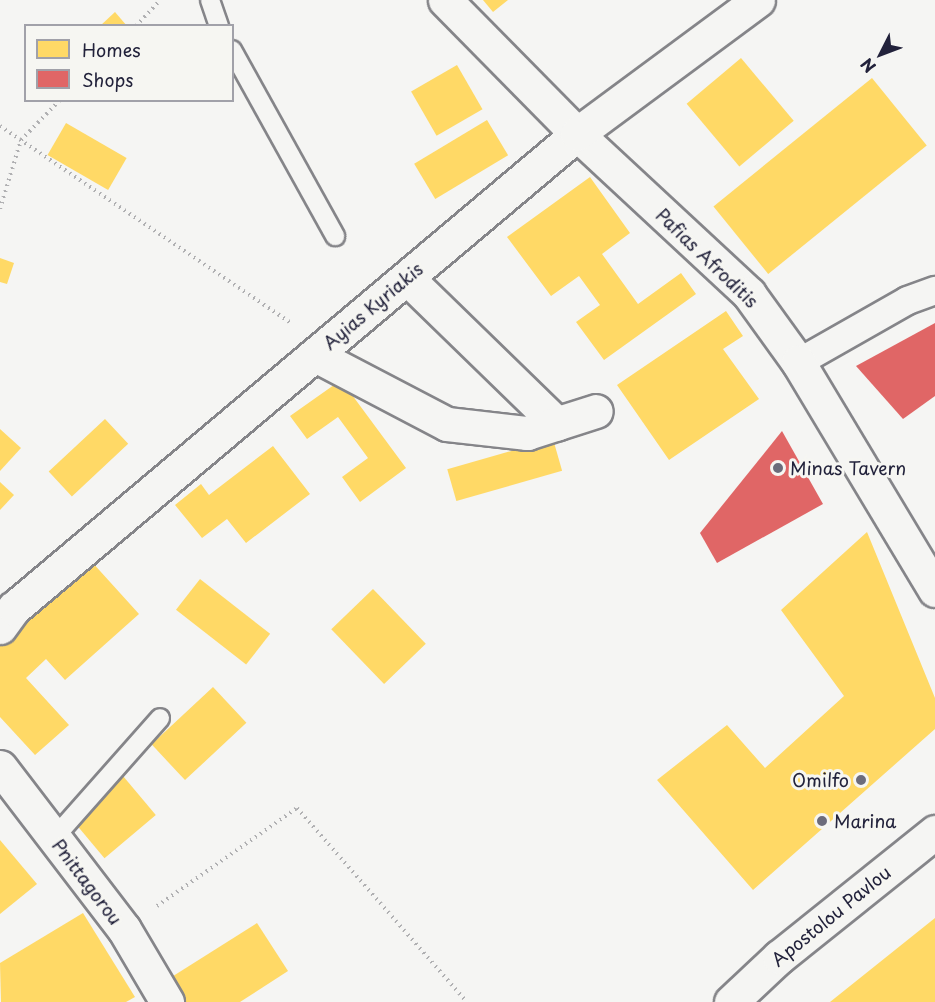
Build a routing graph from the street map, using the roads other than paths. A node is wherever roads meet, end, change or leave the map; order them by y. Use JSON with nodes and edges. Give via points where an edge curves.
{"nodes":[{"id":1,"x":210,"y":0,"type":"edge"},
{"id":2,"x":445,"y":0,"type":"edge"},
{"id":3,"x":758,"y":0,"type":"edge"},
{"id":4,"x":218,"y":24,"type":"edge"},
{"id":5,"x":234,"y":54,"type":"edge"},
{"id":6,"x":577,"y":135,"type":"junction"},
{"id":7,"x":335,"y":236,"type":"dead end"},
{"id":8,"x":407,"y":278,"type":"junction"},
{"id":9,"x":935,"y":290,"type":"edge"},
{"id":10,"x":320,"y":350,"type":"junction"},
{"id":11,"x":798,"y":362,"type":"junction"},
{"id":12,"x":596,"y":411,"type":"dead end"},
{"id":13,"x":557,"y":424,"type":"junction"},
{"id":14,"x":935,"y":590,"type":"edge"},
{"id":15,"x":5,"y":610,"type":"edge"},
{"id":16,"x":160,"y":718,"type":"dead end"},
{"id":17,"x":0,"y":767,"type":"edge"},
{"id":18,"x":935,"y":832,"type":"edge"},
{"id":19,"x":54,"y":838,"type":"junction"},
{"id":20,"x":167,"y":1002,"type":"edge"},
{"id":21,"x":731,"y":1002,"type":"edge"}],
"edges":[{"from":1,"to":4,"type":"lane"},
{"from":2,"to":6,"type":"street","name":"Pafias Afroditis"},
{"from":3,"to":6,"type":"street","name":"Ayias Kyriakis"},
{"from":5,"to":7,"type":"lane"},
{"from":6,"to":8,"type":"street","name":"Ayias Kyriakis"},
{"from":6,"to":11,"type":"street","name":"Pafias Afroditis","via":[[749,294]]},
{"from":8,"to":10,"type":"street","name":"Ayias Kyriakis"},
{"from":8,"to":13,"type":"street"},
{"from":9,"to":11,"type":"street","via":[[907,300]]},
{"from":10,"to":13,"type":"street","via":[[447,423],[527,434]]},
{"from":10,"to":15,"type":"street","name":"Ayias Kyriakis"},
{"from":11,"to":14,"type":"street","name":"Pafias Afroditis"},
{"from":12,"to":13,"type":"street"},
{"from":16,"to":19,"type":"lane"},
{"from":17,"to":19,"type":"street","name":"Pnittagorou"},
{"from":18,"to":21,"type":"street","name":"Apostolou Pavlou","via":[[778,957]]},
{"from":19,"to":20,"type":"street","name":"Pnittagorou","via":[[124,929]]}]}
